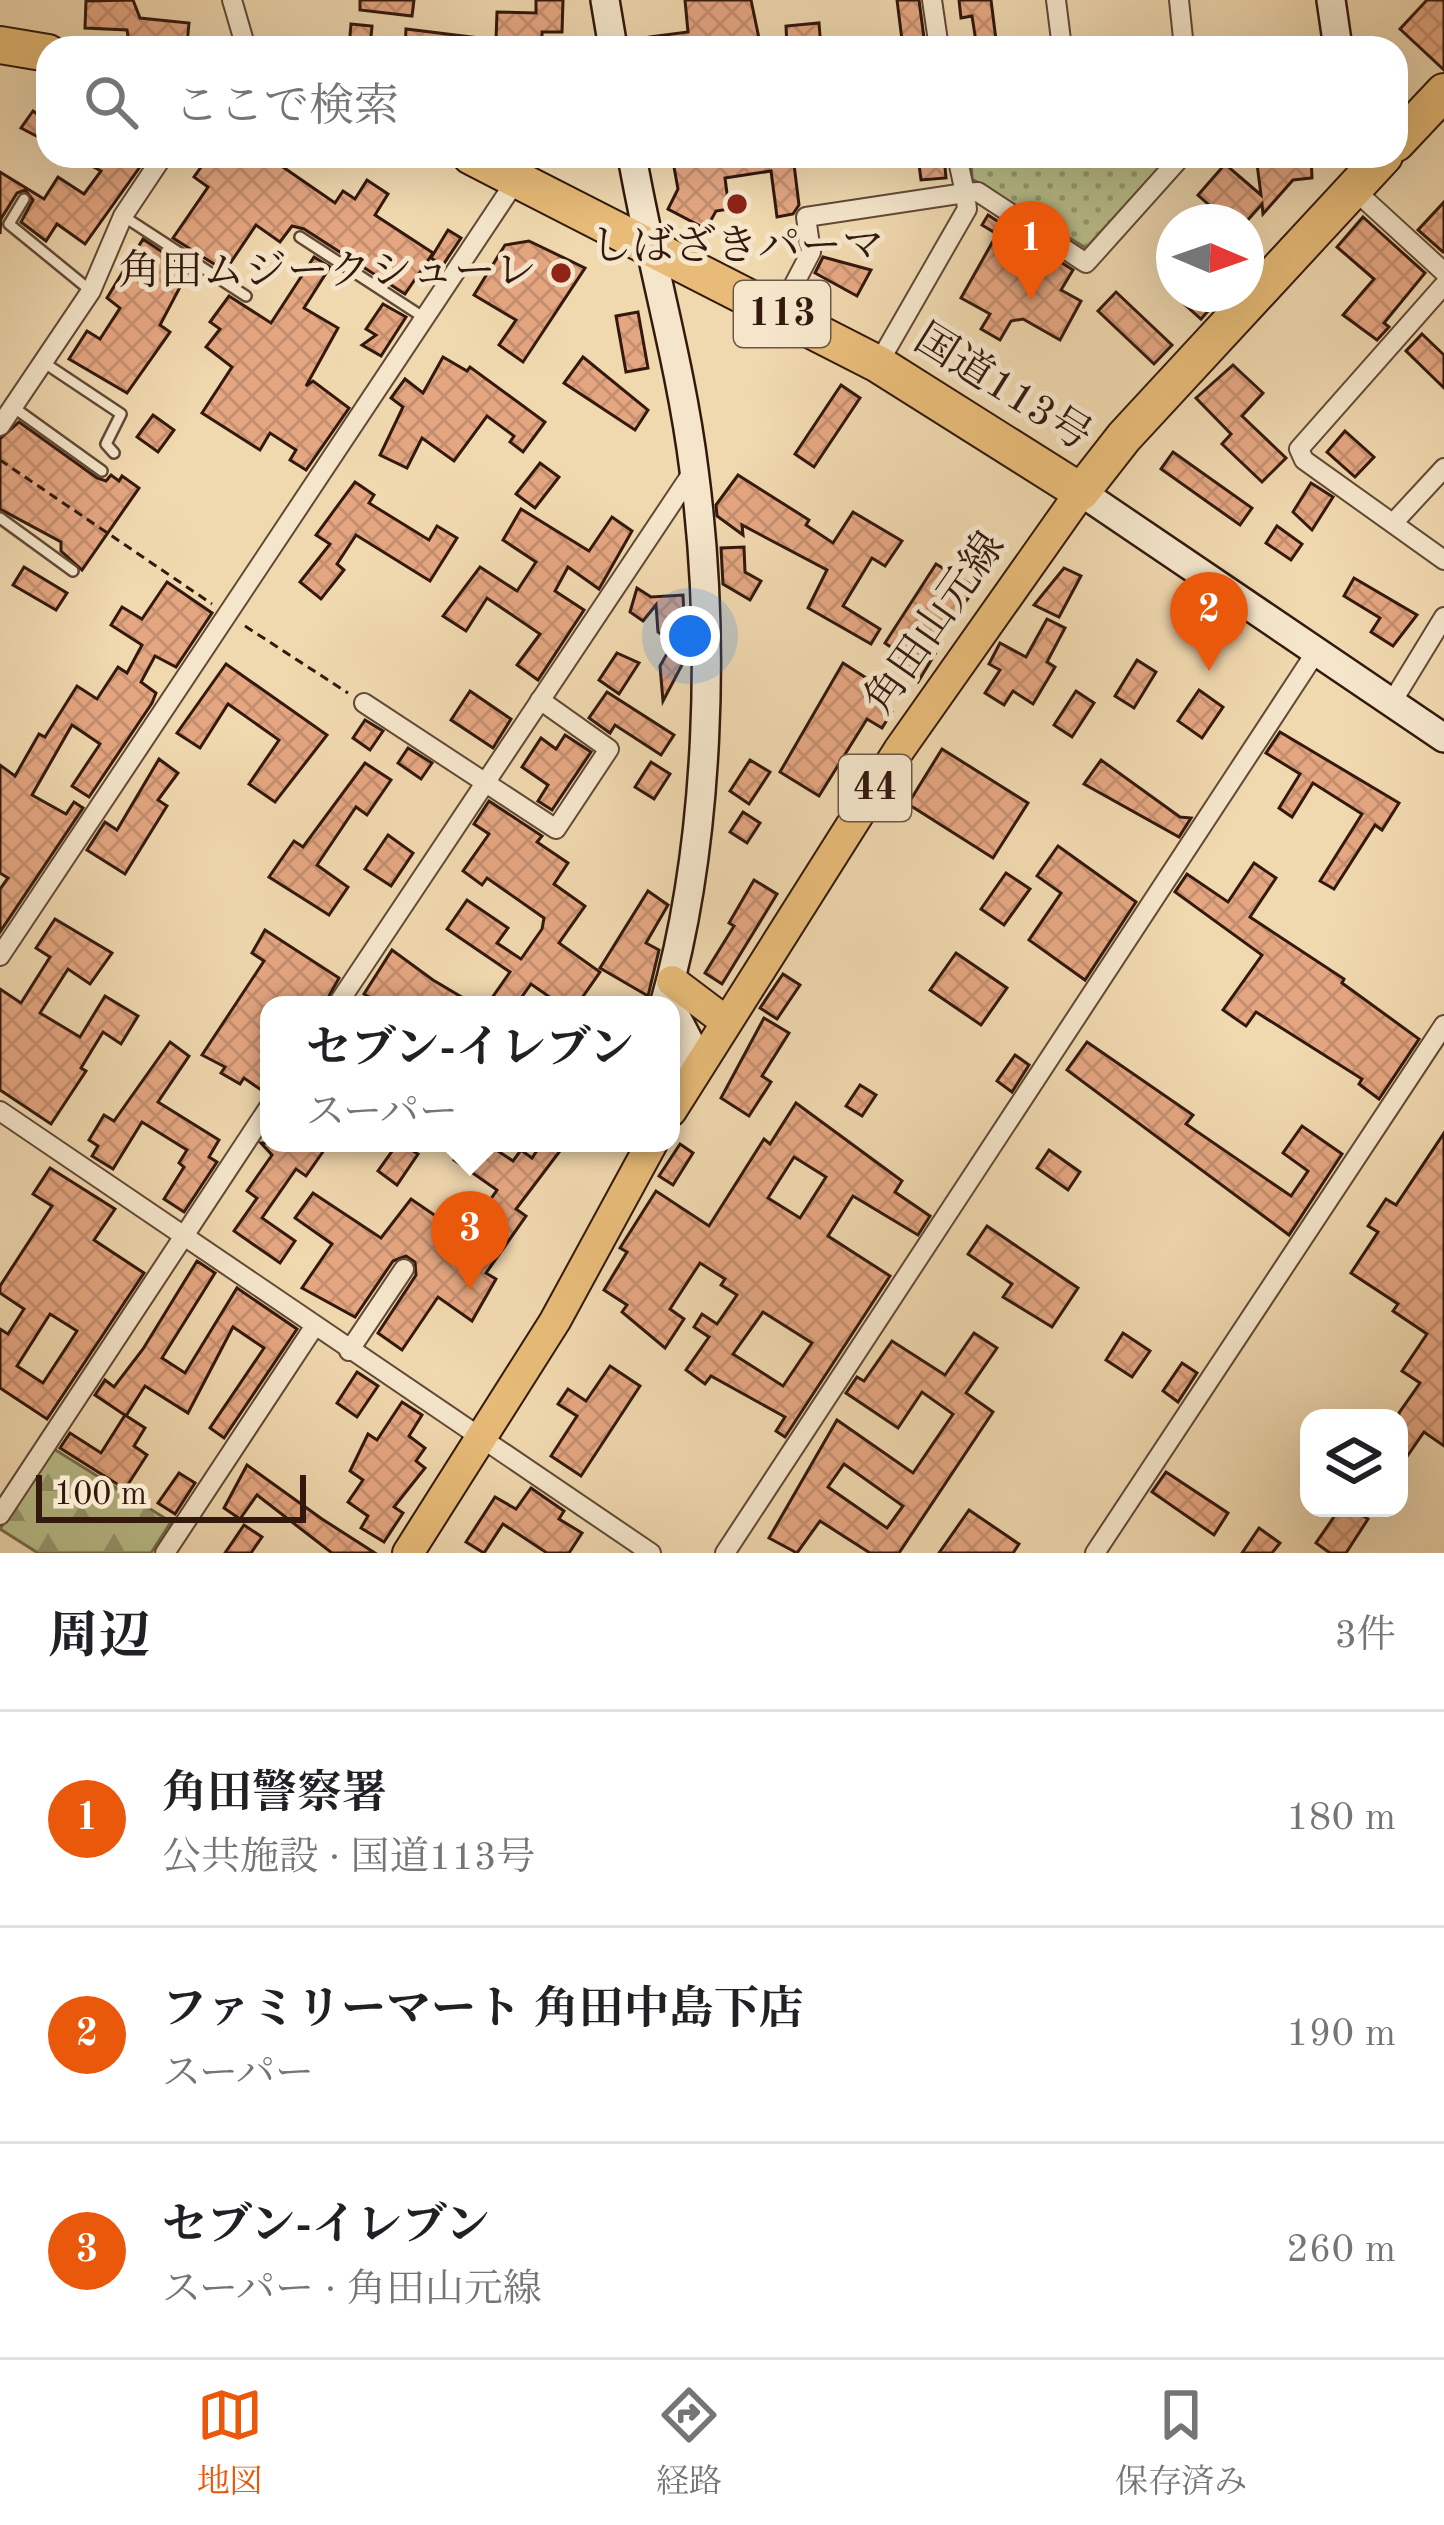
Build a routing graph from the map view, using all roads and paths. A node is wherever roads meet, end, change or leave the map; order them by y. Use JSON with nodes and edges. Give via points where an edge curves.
{"nodes":[{"id":1,"x":232,"y":0,"type":"edge"},
{"id":2,"x":604,"y":0,"type":"edge"},
{"id":3,"x":932,"y":0,"type":"edge"},
{"id":4,"x":1056,"y":0,"type":"edge"},
{"id":5,"x":1179,"y":0,"type":"edge"},
{"id":6,"x":1331,"y":0,"type":"edge"},
{"id":7,"x":242,"y":36,"type":"edge"},
{"id":8,"x":611,"y":36,"type":"edge"},
{"id":9,"x":937,"y":36,"type":"edge"},
{"id":10,"x":1060,"y":36,"type":"edge"},
{"id":11,"x":1183,"y":36,"type":"edge"},
{"id":12,"x":1336,"y":36,"type":"edge"},
{"id":13,"x":0,"y":45,"type":"edge"},
{"id":14,"x":36,"y":51,"type":"edge"},
{"id":15,"x":1444,"y":92,"type":"edge"},
{"id":16,"x":1408,"y":130,"type":"edge"},
{"id":17,"x":155,"y":168,"type":"edge"},
{"id":18,"x":495,"y":168,"type":"edge"},
{"id":19,"x":634,"y":168,"type":"edge"},
{"id":20,"x":960,"y":168,"type":"edge"},
{"id":21,"x":1172,"y":168,"type":"edge"},
{"id":22,"x":1356,"y":170,"type":"edge"},
{"id":23,"x":517,"y":179,"type":"junction"},
{"id":24,"x":965,"y":193,"type":"junction"},
{"id":25,"x":24,"y":199,"type":"dead end"},
{"id":26,"x":123,"y":216,"type":"junction"},
{"id":27,"x":300,"y":237,"type":"dead end"},
{"id":28,"x":647,"y":246,"type":"junction"},
{"id":29,"x":1444,"y":272,"type":"edge"},
{"id":30,"x":1444,"y":285,"type":"edge"},
{"id":31,"x":92,"y":291,"type":"junction"},
{"id":32,"x":246,"y":296,"type":"dead end"},
{"id":33,"x":778,"y":313,"type":"junction"},
{"id":34,"x":423,"y":317,"type":"junction"},
{"id":35,"x":43,"y":362,"type":"junction"},
{"id":36,"x":878,"y":364,"type":"junction"},
{"id":37,"x":13,"y":407,"type":"junction"},
{"id":38,"x":121,"y":414,"type":"junction"},
{"id":39,"x":135,"y":424,"type":"dead end"},
{"id":40,"x":0,"y":426,"type":"edge"},
{"id":41,"x":114,"y":453,"type":"dead end"},
{"id":42,"x":0,"y":460,"type":"edge"},
{"id":43,"x":1444,"y":468,"type":"edge"},
{"id":44,"x":694,"y":470,"type":"junction"},
{"id":45,"x":103,"y":471,"type":"dead end"},
{"id":46,"x":1081,"y":492,"type":"junction"},
{"id":47,"x":0,"y":518,"type":"edge"},
{"id":48,"x":1395,"y":521,"type":"junction"},
{"id":49,"x":1444,"y":560,"type":"edge"},
{"id":50,"x":73,"y":571,"type":"dead end"},
{"id":51,"x":227,"y":615,"type":"junction"},
{"id":52,"x":1444,"y":617,"type":"edge"},
{"id":53,"x":1316,"y":652,"type":"junction"},
{"id":54,"x":540,"y":700,"type":"junction"},
{"id":55,"x":1392,"y":702,"type":"junction"},
{"id":56,"x":364,"y":704,"type":"joint"},
{"id":57,"x":1444,"y":738,"type":"edge"},
{"id":58,"x":485,"y":782,"type":"junction"},
{"id":59,"x":0,"y":956,"type":"edge"},
{"id":60,"x":343,"y":996,"type":"edge"},
{"id":61,"x":669,"y":996,"type":"edge"},
{"id":62,"x":680,"y":1004,"type":"edge"},
{"id":63,"x":680,"y":1022,"type":"edge"},
{"id":64,"x":725,"y":1022,"type":"junction"},
{"id":65,"x":1444,"y":1025,"type":"edge"},
{"id":66,"x":680,"y":1087,"type":"edge"},
{"id":67,"x":680,"y":1095,"type":"edge"},
{"id":68,"x":0,"y":1112,"type":"edge"},
{"id":69,"x":260,"y":1121,"type":"edge"},
{"id":70,"x":647,"y":1152,"type":"edge"},
{"id":71,"x":184,"y":1235,"type":"junction"},
{"id":72,"x":404,"y":1269,"type":"dead end"},
{"id":73,"x":314,"y":1327,"type":"junction"},
{"id":74,"x":349,"y":1351,"type":"junction"},
{"id":75,"x":482,"y":1439,"type":"junction"},
{"id":76,"x":0,"y":1515,"type":"edge"},
{"id":77,"x":165,"y":1553,"type":"edge"},
{"id":78,"x":408,"y":1553,"type":"edge"},
{"id":79,"x":652,"y":1553,"type":"edge"},
{"id":80,"x":725,"y":1553,"type":"edge"},
{"id":81,"x":1095,"y":1553,"type":"edge"}],
"edges":[{"from":1,"to":7,"type":"street"},
{"from":2,"to":8,"type":"street"},
{"from":3,"to":9,"type":"street"},
{"from":4,"to":10,"type":"street"},
{"from":5,"to":11,"type":"street"},
{"from":6,"to":12,"type":"street"},
{"from":13,"to":14,"type":"highway"},
{"from":15,"to":16,"type":"highway"},
{"from":17,"to":26,"type":"street"},
{"from":18,"to":23,"type":"highway","name":"国道113号","number":"113"},
{"from":19,"to":28,"type":"street"},
{"from":20,"to":24,"type":"street"},
{"from":21,"to":24,"type":"street","via":[[1086,263],[979,192]]},
{"from":22,"to":29,"type":"street","via":[[1361,196]]},
{"from":22,"to":46,"type":"highway","name":"国道113号"},
{"from":23,"to":28,"type":"highway","name":"国道113号","number":"113"},
{"from":23,"to":34,"type":"street"},
{"from":24,"to":33,"type":"street","via":[[806,217],[812,252]]},
{"from":24,"to":36,"type":"street","via":[[967,209]]},
{"from":25,"to":31,"type":"lane","via":[[9,224]]},
{"from":26,"to":31,"type":"street"},
{"from":26,"to":32,"type":"lane"},
{"from":27,"to":34,"type":"lane"},
{"from":28,"to":33,"type":"highway","name":"国道113号","number":"113"},
{"from":28,"to":44,"type":"street"},
{"from":30,"to":48,"type":"street","via":[[1299,448],[1304,460]]},
{"from":31,"to":35,"type":"street"},
{"from":33,"to":36,"type":"highway","name":"国道113号","number":"113"},
{"from":34,"to":51,"type":"street"},
{"from":35,"to":37,"type":"street"},
{"from":35,"to":38,"type":"lane"},
{"from":36,"to":46,"type":"highway","name":"国道113号","number":"113"},
{"from":37,"to":40,"type":"street"},
{"from":37,"to":45,"type":"lane"},
{"from":38,"to":39,"type":"lane"},
{"from":38,"to":41,"type":"lane","via":[[106,444]]},
{"from":42,"to":51,"type":"path"},
{"from":43,"to":48,"type":"street"},
{"from":44,"to":54,"type":"street"},
{"from":44,"to":61,"type":"street","via":[[701,792]]},
{"from":46,"to":53,"type":"street"},
{"from":46,"to":64,"type":"main road","name":"角田山元線","number":"44","via":[[939,692]]},
{"from":47,"to":50,"type":"lane"},
{"from":48,"to":49,"type":"street"},
{"from":51,"to":56,"type":"path"},
{"from":51,"to":59,"type":"street"},
{"from":52,"to":55,"type":"street"},
{"from":53,"to":55,"type":"street"},
{"from":53,"to":80,"type":"street"},
{"from":54,"to":58,"type":"street"},
{"from":54,"to":58,"type":"street","via":[[609,748],[556,829]]},
{"from":55,"to":57,"type":"street"},
{"from":56,"to":58,"type":"street"},
{"from":58,"to":60,"type":"street"},
{"from":62,"to":64,"type":"main road"},
{"from":63,"to":66,"type":"street","via":[[691,1045]]},
{"from":64,"to":67,"type":"main road","name":"角田山元線","number":"44"},
{"from":65,"to":81,"type":"street"},
{"from":68,"to":71,"type":"street"},
{"from":69,"to":71,"type":"street"},
{"from":70,"to":75,"type":"main road"},
{"from":71,"to":73,"type":"street"},
{"from":71,"to":76,"type":"street"},
{"from":72,"to":74,"type":"street"},
{"from":73,"to":74,"type":"street"},
{"from":73,"to":77,"type":"street"},
{"from":74,"to":75,"type":"street"},
{"from":75,"to":78,"type":"main road"},
{"from":75,"to":79,"type":"street"}]}
